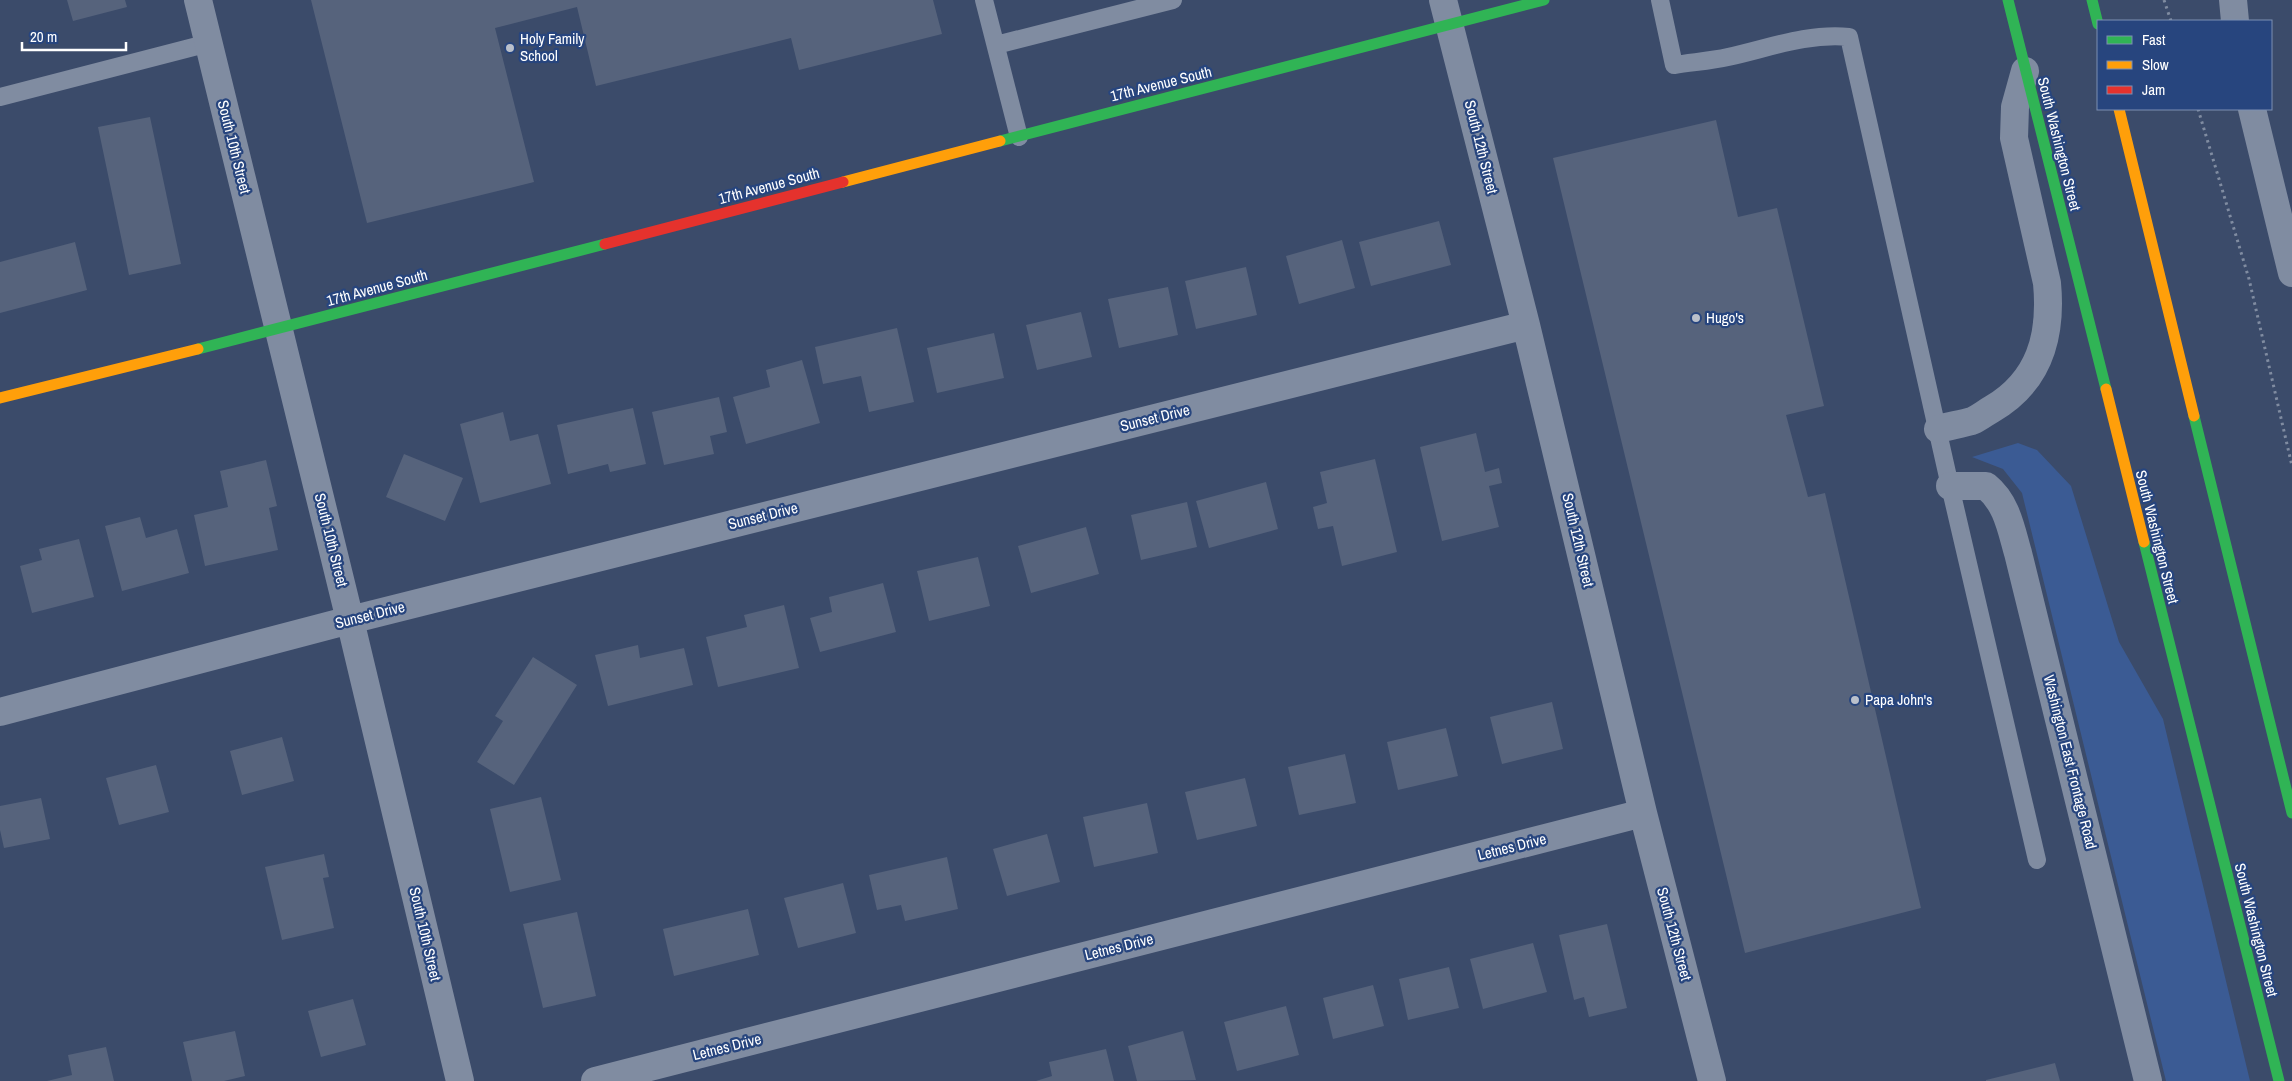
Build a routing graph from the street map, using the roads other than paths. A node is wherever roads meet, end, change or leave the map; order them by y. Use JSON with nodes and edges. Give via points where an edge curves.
{"nodes":[{"id":1,"x":198,"y":0,"type":"edge"},
{"id":2,"x":984,"y":0,"type":"edge"},
{"id":3,"x":1173,"y":0,"type":"edge"},
{"id":4,"x":1544,"y":0,"type":"edge"},
{"id":5,"x":1660,"y":0,"type":"edge"},
{"id":6,"x":2008,"y":0,"type":"edge"},
{"id":7,"x":2092,"y":0,"type":"edge"},
{"id":8,"x":2233,"y":0,"type":"edge"},
{"id":9,"x":1446,"y":12,"type":"edge"},
{"id":10,"x":2097,"y":20,"type":"edge"},
{"id":11,"x":2235,"y":20,"type":"edge"},
{"id":12,"x":208,"y":43,"type":"junction"},
{"id":13,"x":996,"y":45,"type":"junction"},
{"id":14,"x":2025,"y":71,"type":"junction"},
{"id":15,"x":0,"y":96,"type":"edge"},
{"id":16,"x":2119,"y":110,"type":"edge"},
{"id":17,"x":2252,"y":110,"type":"edge"},
{"id":18,"x":1019,"y":136,"type":"junction"},
{"id":19,"x":2291,"y":266,"type":"edge"},
{"id":20,"x":1526,"y":325,"type":"junction"},
{"id":21,"x":279,"y":329,"type":"junction"},
{"id":22,"x":0,"y":398,"type":"edge"},
{"id":23,"x":1938,"y":430,"type":"junction"},
{"id":24,"x":1950,"y":486,"type":"junction"},
{"id":25,"x":350,"y":620,"type":"junction"},
{"id":26,"x":0,"y":712,"type":"edge"},
{"id":27,"x":1643,"y":813,"type":"junction"},
{"id":28,"x":2292,"y":814,"type":"edge"},
{"id":29,"x":2037,"y":860,"type":"dead end"},
{"id":30,"x":460,"y":1081,"type":"edge"},
{"id":31,"x":596,"y":1081,"type":"edge"},
{"id":32,"x":1712,"y":1081,"type":"edge"},
{"id":33,"x":2148,"y":1081,"type":"edge"},
{"id":34,"x":2279,"y":1081,"type":"edge"}],
"edges":[{"from":1,"to":12,"type":"street","name":"South 10th Street"},
{"from":2,"to":13,"type":"lane"},
{"from":3,"to":13,"type":"lane"},
{"from":4,"to":9,"type":"main road","name":"17th Avenue South"},
{"from":5,"to":23,"type":"lane","via":[[1674,65],[1728,58],[1790,41],[1833,35],[1849,37]]},
{"from":6,"to":14,"type":"main road","name":"South Washington Street"},
{"from":7,"to":10,"type":"main road"},
{"from":8,"to":11,"type":"street"},
{"from":9,"to":18,"type":"main road","name":"17th Avenue South"},
{"from":9,"to":20,"type":"street","name":"South 12th Street"},
{"from":12,"to":15,"type":"lane"},
{"from":12,"to":21,"type":"street","name":"South 10th Street"},
{"from":13,"to":18,"type":"lane"},
{"from":14,"to":23,"type":"street","via":[[2015,107],[2014,138],[2047,283],[2047,335],[2035,367],[2019,389],[1972,420]]},
{"from":14,"to":34,"type":"main road","name":"South Washington Street"},
{"from":16,"to":28,"type":"main road"},
{"from":17,"to":19,"type":"street"},
{"from":18,"to":21,"type":"main road","name":"17th Avenue South"},
{"from":20,"to":25,"type":"street","name":"Sunset Drive"},
{"from":20,"to":27,"type":"street","name":"South 12th Street"},
{"from":21,"to":22,"type":"main road","name":"17th Avenue South"},
{"from":21,"to":25,"type":"street","name":"South 10th Street"},
{"from":23,"to":24,"type":"lane"},
{"from":24,"to":29,"type":"lane"},
{"from":24,"to":33,"type":"street","name":"Washington East Frontage Road","via":[[1986,486],[2002,504],[2008,522]]},
{"from":25,"to":26,"type":"street","name":"Sunset Drive"},
{"from":25,"to":30,"type":"street","name":"South 10th Street"},
{"from":27,"to":31,"type":"street","name":"Letnes Drive"},
{"from":27,"to":32,"type":"street","name":"South 12th Street"}]}
